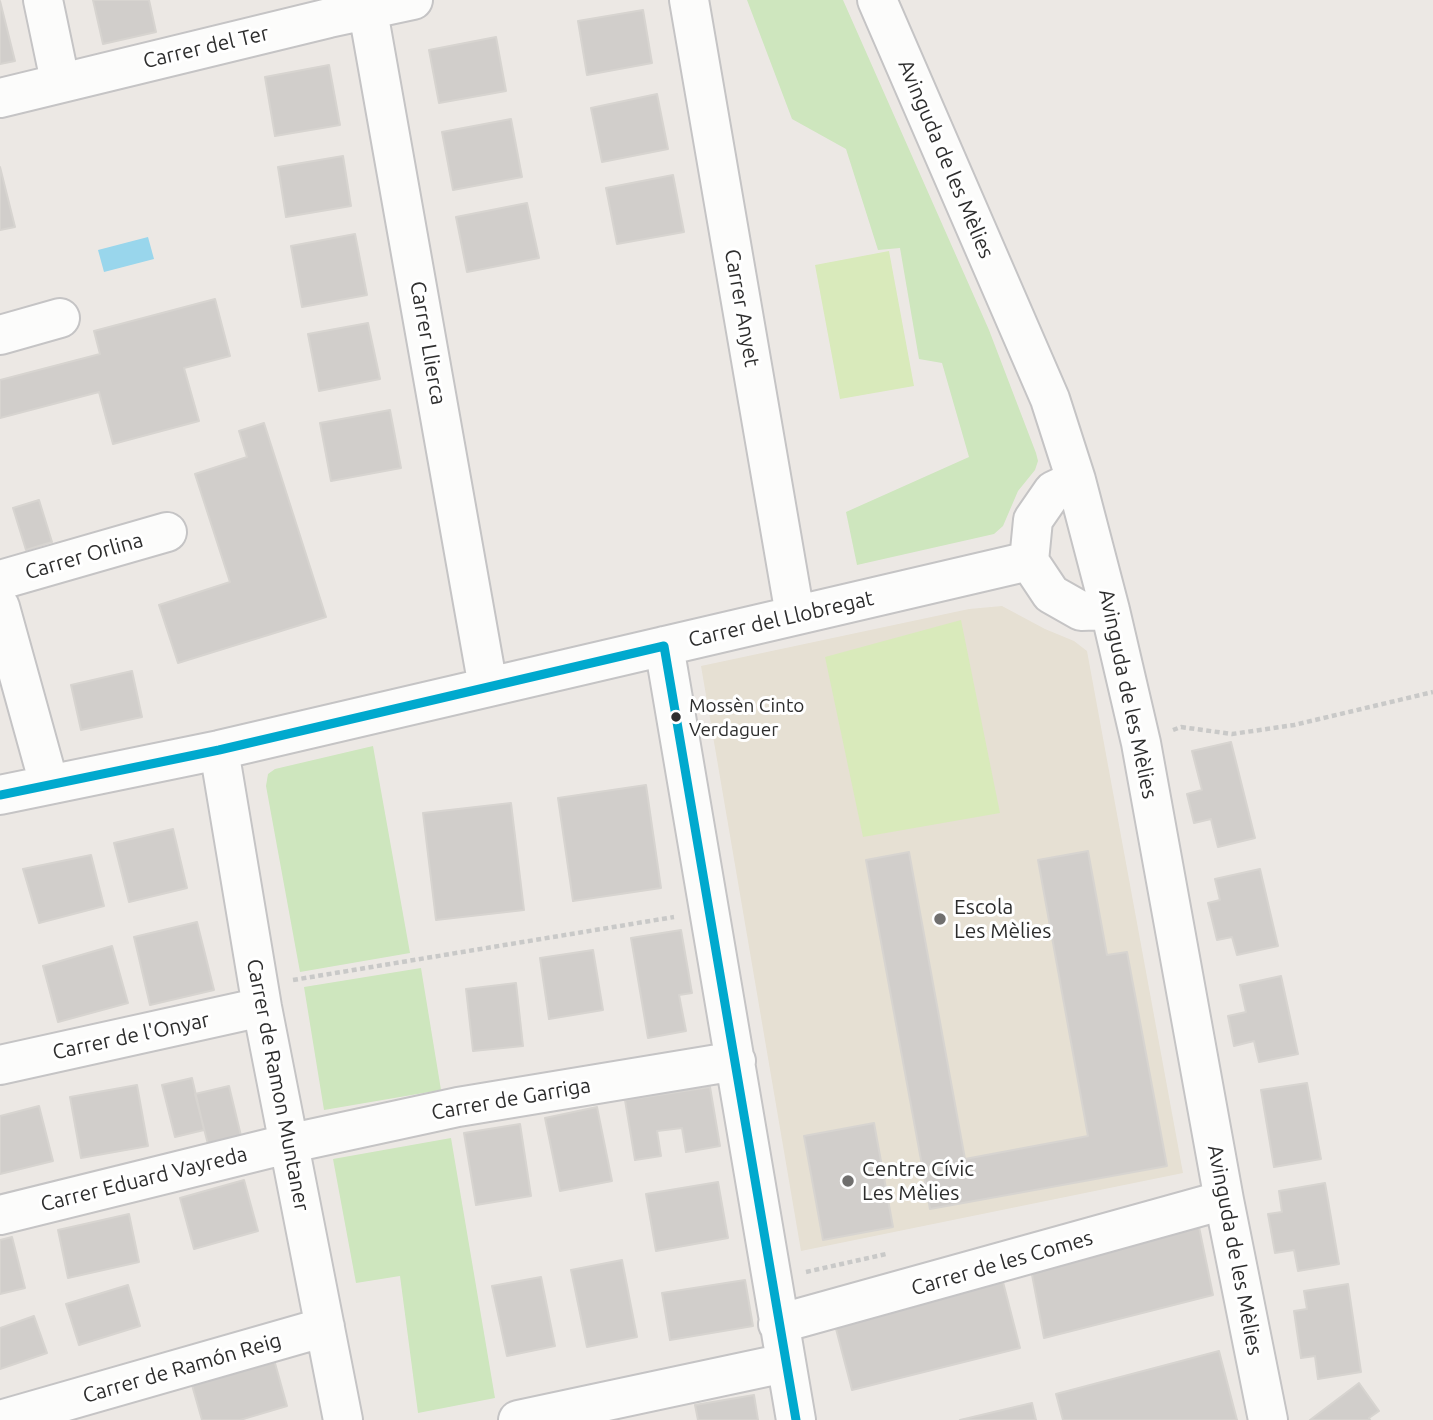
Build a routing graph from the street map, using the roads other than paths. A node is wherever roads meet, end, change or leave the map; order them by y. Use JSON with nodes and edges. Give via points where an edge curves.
{"nodes":[{"id":1,"x":43,"y":0,"type":"edge"},
{"id":2,"x":413,"y":0,"type":"edge"},
{"id":3,"x":689,"y":0,"type":"edge"},
{"id":4,"x":877,"y":0,"type":"edge"},
{"id":5,"x":367,"y":4,"type":"edge"},
{"id":6,"x":60,"y":82,"type":"junction"},
{"id":7,"x":0,"y":98,"type":"edge"},
{"id":8,"x":60,"y":318,"type":"dead end"},
{"id":9,"x":0,"y":335,"type":"edge"},
{"id":10,"x":1076,"y":480,"type":"junction"},
{"id":11,"x":167,"y":532,"type":"dead end"},
{"id":12,"x":1029,"y":561,"type":"junction"},
{"id":13,"x":0,"y":580,"type":"edge"},
{"id":14,"x":0,"y":607,"type":"edge"},
{"id":15,"x":1110,"y":610,"type":"junction"},
{"id":16,"x":795,"y":615,"type":"junction"},
{"id":17,"x":664,"y":646,"type":"junction"},
{"id":18,"x":488,"y":687,"type":"junction"},
{"id":19,"x":219,"y":750,"type":"junction"},
{"id":20,"x":49,"y":784,"type":"junction"},
{"id":21,"x":0,"y":795,"type":"edge"},
{"id":22,"x":260,"y":996,"type":"junction"},
{"id":23,"x":736,"y":1061,"type":"junction"},
{"id":24,"x":0,"y":1065,"type":"edge"},
{"id":25,"x":287,"y":1144,"type":"junction"},
{"id":26,"x":1224,"y":1200,"type":"junction"},
{"id":27,"x":0,"y":1215,"type":"edge"},
{"id":28,"x":778,"y":1324,"type":"junction"},
{"id":29,"x":325,"y":1328,"type":"junction"},
{"id":30,"x":785,"y":1363,"type":"junction"},
{"id":31,"x":0,"y":1420,"type":"edge"},
{"id":32,"x":343,"y":1420,"type":"edge"},
{"id":33,"x":518,"y":1420,"type":"edge"},
{"id":34,"x":796,"y":1420,"type":"edge"},
{"id":35,"x":1268,"y":1420,"type":"edge"}],
"edges":[{"from":1,"to":6,"type":"street"},
{"from":2,"to":5,"type":"street","name":"Carrer del Ter"},
{"from":3,"to":16,"type":"street","name":"Carrer Anyet"},
{"from":4,"to":10,"type":"street","name":"Avinguda de les Mèlies","via":[[1050,399]]},
{"from":5,"to":6,"type":"street","name":"Carrer del Ter"},
{"from":5,"to":18,"type":"street","name":"Carrer Llierca"},
{"from":6,"to":7,"type":"street","name":"Carrer del Ter"},
{"from":8,"to":9,"type":"street"},
{"from":10,"to":12,"type":"street","via":[[1054,491],[1033,520]]},
{"from":10,"to":15,"type":"street","name":"Avinguda de les Mèlies"},
{"from":11,"to":13,"type":"street","name":"Carrer Orlina"},
{"from":12,"to":15,"type":"street","via":[[1051,594],[1081,611]]},
{"from":12,"to":16,"type":"street","name":"Carrer del Llobregat"},
{"from":14,"to":20,"type":"street"},
{"from":15,"to":26,"type":"street","name":"Avinguda de les Mèlies","via":[[1141,743]]},
{"from":16,"to":17,"type":"street","name":"Carrer del Llobregat"},
{"from":17,"to":18,"type":"street","name":"Carrer del Llobregat"},
{"from":17,"to":23,"type":"street"},
{"from":18,"to":19,"type":"street","name":"Carrer del Llobregat"},
{"from":19,"to":20,"type":"street","name":"Carrer del Llobregat"},
{"from":19,"to":22,"type":"street","name":"Carrer de Ramon Muntaner"},
{"from":20,"to":21,"type":"street","name":"Carrer del Llobregat"},
{"from":22,"to":24,"type":"street","name":"Carrer de l'Onyar"},
{"from":22,"to":25,"type":"street","name":"Carrer de Ramon Muntaner"},
{"from":23,"to":25,"type":"street","name":"Carrer de Garriga","via":[[458,1107]]},
{"from":23,"to":28,"type":"street"},
{"from":25,"to":27,"type":"street","name":"Carrer Eduard Vayreda"},
{"from":25,"to":29,"type":"street","name":"Carrer de Ramon Muntaner"},
{"from":26,"to":28,"type":"street","name":"Carrer de les Comes"},
{"from":26,"to":35,"type":"street","name":"Avinguda de les Mèlies"},
{"from":28,"to":30,"type":"street"},
{"from":29,"to":31,"type":"street","name":"Carrer de Ramón Reig"},
{"from":29,"to":32,"type":"street","name":"Carrer de Ramon Muntaner"},
{"from":30,"to":33,"type":"street"},
{"from":30,"to":34,"type":"street"}]}
